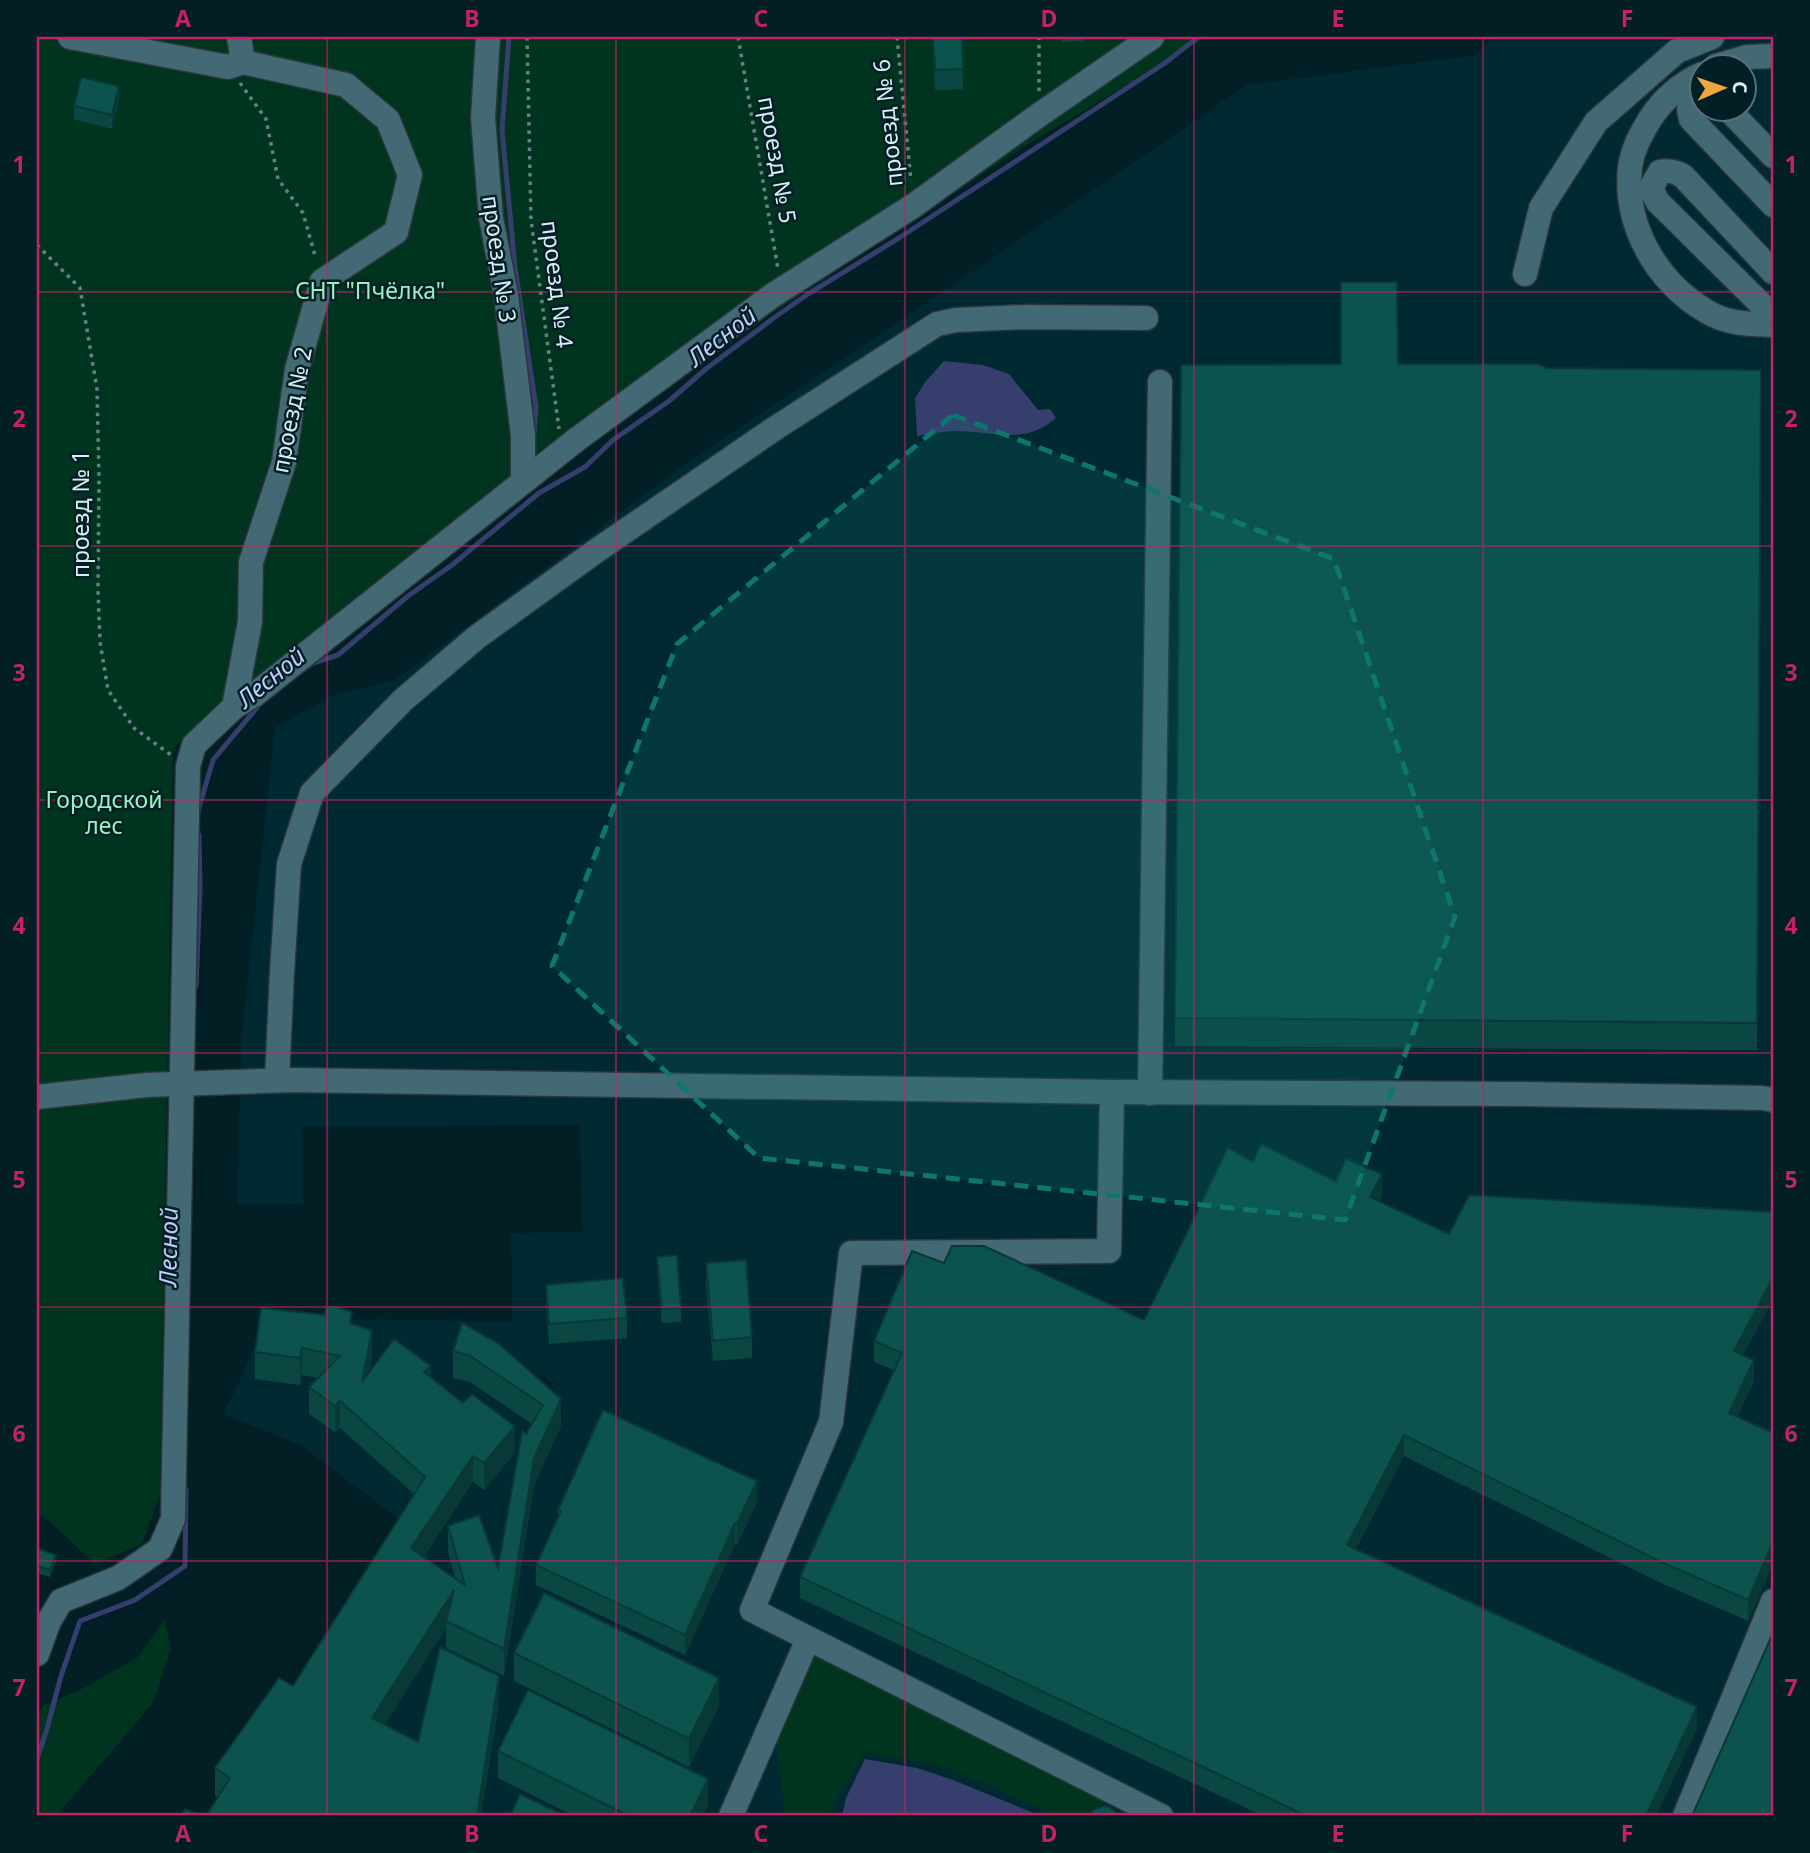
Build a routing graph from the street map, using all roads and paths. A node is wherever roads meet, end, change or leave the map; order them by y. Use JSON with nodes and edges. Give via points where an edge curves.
{"nodes":[{"id":1,"x":70,"y":37,"type":"edge"},
{"id":2,"x":239,"y":37,"type":"edge"},
{"id":3,"x":488,"y":37,"type":"edge"},
{"id":4,"x":527,"y":37,"type":"edge"},
{"id":5,"x":738,"y":37,"type":"edge"},
{"id":6,"x":897,"y":37,"type":"edge"},
{"id":7,"x":1039,"y":37,"type":"edge"},
{"id":8,"x":1152,"y":37,"type":"edge"},
{"id":9,"x":1712,"y":37,"type":"edge"},
{"id":10,"x":236,"y":64,"type":"junction"},
{"id":11,"x":1688,"y":82,"type":"edge"},
{"id":12,"x":1039,"y":115,"type":"junction"},
{"id":13,"x":1694,"y":122,"type":"edge"},
{"id":14,"x":1740,"y":122,"type":"edge"},
{"id":15,"x":1773,"y":156,"type":"edge"},
{"id":16,"x":1773,"y":205,"type":"edge"},
{"id":17,"x":913,"y":206,"type":"junction"},
{"id":18,"x":37,"y":245,"type":"edge"},
{"id":19,"x":1773,"y":272,"type":"edge"},
{"id":20,"x":1525,"y":274,"type":"dead end"},
{"id":21,"x":322,"y":281,"type":"junction"},
{"id":22,"x":782,"y":289,"type":"junction"},
{"id":23,"x":1773,"y":316,"type":"edge"},
{"id":24,"x":1146,"y":318,"type":"dead end"},
{"id":25,"x":1773,"y":325,"type":"edge"},
{"id":26,"x":1160,"y":382,"type":"dead end"},
{"id":27,"x":562,"y":452,"type":"junction"},
{"id":28,"x":523,"y":481,"type":"junction"},
{"id":29,"x":234,"y":708,"type":"junction"},
{"id":30,"x":188,"y":766,"type":"junction"},
{"id":31,"x":277,"y":1080,"type":"junction"},
{"id":32,"x":181,"y":1084,"type":"junction"},
{"id":33,"x":1112,"y":1092,"type":"junction"},
{"id":34,"x":1150,"y":1093,"type":"junction"},
{"id":35,"x":37,"y":1097,"type":"edge"},
{"id":36,"x":1773,"y":1100,"type":"edge"},
{"id":37,"x":1773,"y":1601,"type":"edge"},
{"id":38,"x":808,"y":1639,"type":"junction"},
{"id":39,"x":37,"y":1654,"type":"edge"},
{"id":40,"x":731,"y":1816,"type":"edge"},
{"id":41,"x":1159,"y":1816,"type":"edge"},
{"id":42,"x":1685,"y":1816,"type":"edge"}],
"edges":[{"from":1,"to":10,"type":"street"},
{"from":2,"to":10,"type":"street"},
{"from":3,"to":28,"type":"street","name":"проезд № 3","via":[[483,118],[491,218],[506,295],[523,436]]},
{"from":4,"to":27,"type":"path","name":"проезд № 4","via":[[531,220]]},
{"from":5,"to":22,"type":"path","name":"проезд № 5"},
{"from":6,"to":17,"type":"path","name":"проезд № 6"},
{"from":7,"to":12,"type":"path"},
{"from":8,"to":12,"type":"street"},
{"from":9,"to":20,"type":"street","via":[[1677,51],[1596,122],[1541,208]]},
{"from":10,"to":21,"type":"path","via":[[265,119],[278,179],[303,213]]},
{"from":10,"to":21,"type":"street","via":[[346,85],[388,120],[410,175],[396,232]]},
{"from":11,"to":25,"type":"street","via":[[1674,90],[1639,136],[1630,167],[1631,203],[1639,234],[1678,291],[1707,313],[1735,323]]},
{"from":12,"to":17,"type":"street"},
{"from":13,"to":16,"type":"street"},
{"from":14,"to":15,"type":"street"},
{"from":17,"to":22,"type":"street"},
{"from":18,"to":30,"type":"path","name":"проезд № 1","via":[[80,288],[97,389],[98,590],[108,690],[134,728]]},
{"from":19,"to":23,"type":"street","via":[[1683,176],[1660,172],[1652,186],[1658,202]]},
{"from":21,"to":29,"type":"street","name":"проезд № 2","via":[[297,369],[284,463],[251,562],[250,622]]},
{"from":22,"to":27,"type":"street"},
{"from":24,"to":31,"type":"street","via":[[1027,317],[937,324],[596,551],[477,637],[402,700],[312,793],[304,817],[289,864]]},
{"from":26,"to":34,"type":"street"},
{"from":27,"to":28,"type":"street"},
{"from":28,"to":29,"type":"street"},
{"from":29,"to":30,"type":"street","via":[[194,746]]},
{"from":30,"to":32,"type":"street"},
{"from":31,"to":32,"type":"street"},
{"from":31,"to":33,"type":"street"},
{"from":32,"to":35,"type":"street"},
{"from":32,"to":39,"type":"street","via":[[173,1519],[160,1549],[118,1578],[61,1601]]},
{"from":33,"to":34,"type":"street"},
{"from":33,"to":38,"type":"street","via":[[1109,1251],[851,1253],[831,1422],[752,1609]]},
{"from":34,"to":36,"type":"street"},
{"from":37,"to":42,"type":"street"},
{"from":38,"to":40,"type":"street"},
{"from":38,"to":41,"type":"street"}]}
